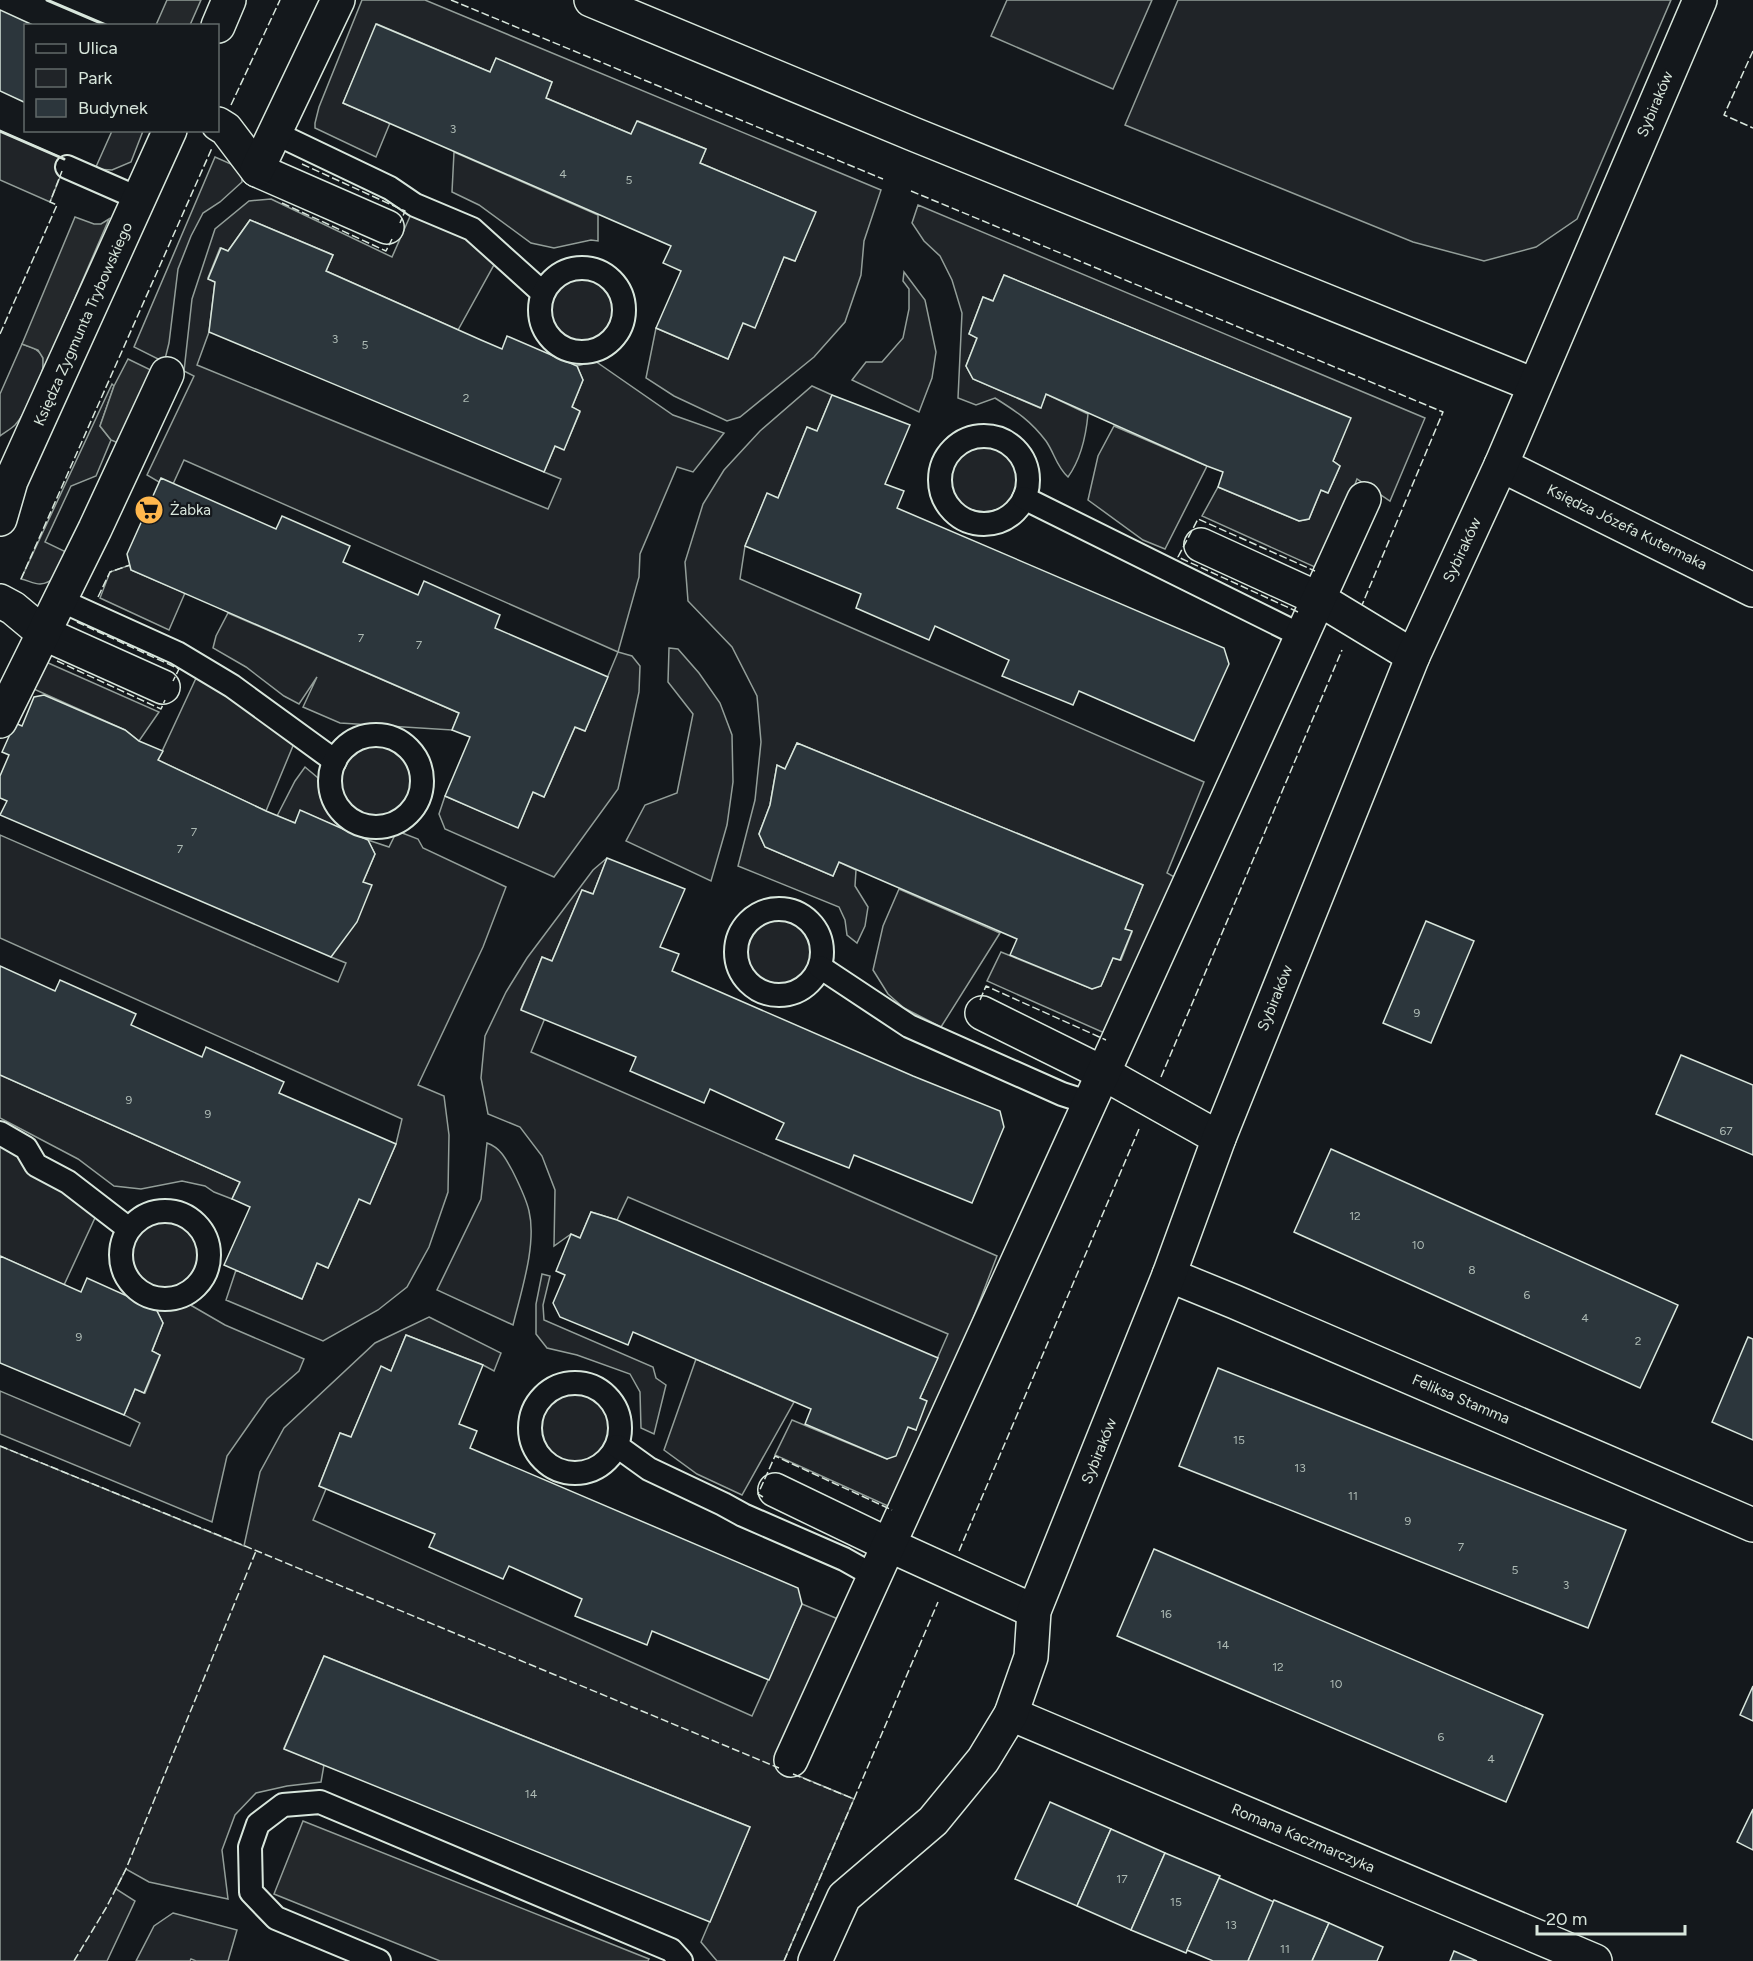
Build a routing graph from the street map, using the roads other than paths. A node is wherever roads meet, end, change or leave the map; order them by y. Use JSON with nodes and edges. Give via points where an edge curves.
{"nodes":[{"id":1,"x":230,"y":0,"type":"edge"},
{"id":2,"x":338,"y":0,"type":"edge"},
{"id":3,"x":591,"y":0,"type":"edge"},
{"id":4,"x":1700,"y":0,"type":"edge"},
{"id":5,"x":219,"y":24,"type":"edge"},
{"id":6,"x":219,"y":125,"type":"edge"},
{"id":7,"x":169,"y":132,"type":"edge"},
{"id":8,"x":275,"y":133,"type":"junction"},
{"id":9,"x":67,"y":167,"type":"dead end"},
{"id":10,"x":257,"y":170,"type":"junction"},
{"id":11,"x":140,"y":199,"type":"junction"},
{"id":12,"x":387,"y":227,"type":"dead end"},
{"id":13,"x":543,"y":293,"type":"dead end"},
{"id":14,"x":167,"y":374,"type":"dead end"},
{"id":15,"x":1534,"y":385,"type":"junction"},
{"id":16,"x":1501,"y":465,"type":"junction"},
{"id":17,"x":6,"y":478,"type":"edge"},
{"id":18,"x":1024,"y":498,"type":"dead end"},
{"id":19,"x":1364,"y":500,"type":"dead end"},
{"id":20,"x":0,"y":519,"type":"edge"},
{"id":21,"x":1201,"y":545,"type":"dead end"},
{"id":22,"x":1753,"y":590,"type":"edge"},
{"id":23,"x":1319,"y":599,"type":"junction"},
{"id":24,"x":60,"y":600,"type":"junction"},
{"id":25,"x":0,"y":601,"type":"edge"},
{"id":26,"x":43,"y":633,"type":"junction"},
{"id":27,"x":1302,"y":636,"type":"junction"},
{"id":28,"x":1413,"y":656,"type":"junction"},
{"id":29,"x":164,"y":687,"type":"dead end"},
{"id":30,"x":0,"y":721,"type":"edge"},
{"id":31,"x":335,"y":761,"type":"junction"},
{"id":32,"x":820,"y":968,"type":"dead end"},
{"id":33,"x":982,"y":1013,"type":"dead end"},
{"id":34,"x":1103,"y":1073,"type":"junction"},
{"id":35,"x":1090,"y":1103,"type":"junction"},
{"id":36,"x":0,"y":1134,"type":"edge"},
{"id":37,"x":1219,"y":1138,"type":"junction"},
{"id":38,"x":129,"y":1229,"type":"dead end"},
{"id":39,"x":1169,"y":1275,"type":"junction"},
{"id":40,"x":617,"y":1446,"type":"junction"},
{"id":41,"x":775,"y":1490,"type":"dead end"},
{"id":42,"x":1753,"y":1525,"type":"edge"},
{"id":43,"x":889,"y":1545,"type":"junction"},
{"id":44,"x":876,"y":1577,"type":"junction"},
{"id":45,"x":1034,"y":1611,"type":"junction"},
{"id":46,"x":1011,"y":1714,"type":"junction"},
{"id":47,"x":791,"y":1760,"type":"dead end"},
{"id":48,"x":379,"y":1961,"type":"edge"},
{"id":49,"x":681,"y":1961,"type":"edge"},
{"id":50,"x":815,"y":1961,"type":"edge"},
{"id":51,"x":1595,"y":1961,"type":"edge"}],
"edges":[{"from":1,"to":5,"type":"street"},
{"from":2,"to":8,"type":"street"},
{"from":3,"to":15,"type":"street"},
{"from":4,"to":15,"type":"street","name":"Sybiraków"},
{"from":6,"to":10,"type":"street"},
{"from":7,"to":11,"type":"street","name":"Księdza Zygmunta Trybowskiego"},
{"from":8,"to":10,"type":"street"},
{"from":8,"to":13,"type":"lane","via":[[390,188],[415,205],[472,229]]},
{"from":9,"to":11,"type":"lane"},
{"from":10,"to":12,"type":"street"},
{"from":11,"to":17,"type":"street","name":"Księdza Zygmunta Trybowskiego"},
{"from":14,"to":24,"type":"street"},
{"from":15,"to":16,"type":"street","name":"Sybiraków"},
{"from":16,"to":22,"type":"street","name":"Księdza Józefa Kutermaka"},
{"from":16,"to":28,"type":"street","name":"Sybiraków"},
{"from":17,"to":20,"type":"street","name":"Księdza Zygmunta Trybowskiego"},
{"from":18,"to":27,"type":"lane"},
{"from":19,"to":23,"type":"street"},
{"from":21,"to":23,"type":"street"},
{"from":23,"to":27,"type":"street"},
{"from":23,"to":28,"type":"street"},
{"from":24,"to":26,"type":"street"},
{"from":24,"to":31,"type":"lane","via":[[177,654],[232,686]]},
{"from":25,"to":26,"type":"street"},
{"from":26,"to":29,"type":"street"},
{"from":26,"to":30,"type":"street"},
{"from":27,"to":34,"type":"street"},
{"from":28,"to":37,"type":"street","name":"Sybiraków"},
{"from":31,"to":31,"type":"lane","via":[[330,786],[333,799],[349,819],[361,825],[386,826],[398,821],[417,802],[421,788],[417,760],[396,740],[369,736],[343,749]]},
{"from":32,"to":35,"type":"lane","via":[[909,1026]]},
{"from":33,"to":34,"type":"street"},
{"from":34,"to":35,"type":"street"},
{"from":34,"to":37,"type":"street"},
{"from":35,"to":43,"type":"street"},
{"from":36,"to":38,"type":"lane","via":[[26,1148],[36,1165],[68,1182]]},
{"from":37,"to":39,"type":"street","name":"Sybiraków"},
{"from":39,"to":42,"type":"street","name":"Feliksa Stamma"},
{"from":39,"to":45,"type":"street","name":"Sybiraków"},
{"from":40,"to":40,"type":"lane","via":[[620,1418],[606,1394],[594,1386],[580,1382],[553,1387],[533,1408],[530,1436],[535,1450],[556,1469],[584,1473],[598,1467]]},
{"from":40,"to":44,"type":"lane","via":[[649,1469]]},
{"from":41,"to":43,"type":"street"},
{"from":43,"to":44,"type":"street"},
{"from":43,"to":45,"type":"street"},
{"from":44,"to":47,"type":"street"},
{"from":45,"to":46,"type":"street","name":"Sybiraków","via":[[1031,1657]]},
{"from":46,"to":50,"type":"street","name":"Sybiraków","via":[[983,1760],[933,1821],[844,1896]]},
{"from":46,"to":51,"type":"street","name":"Romana Kaczmarczyka"},
{"from":48,"to":49,"type":"lane","via":[[276,1918],[250,1892],[250,1847],[258,1824],[283,1805],[320,1802],[671,1950]]}]}
